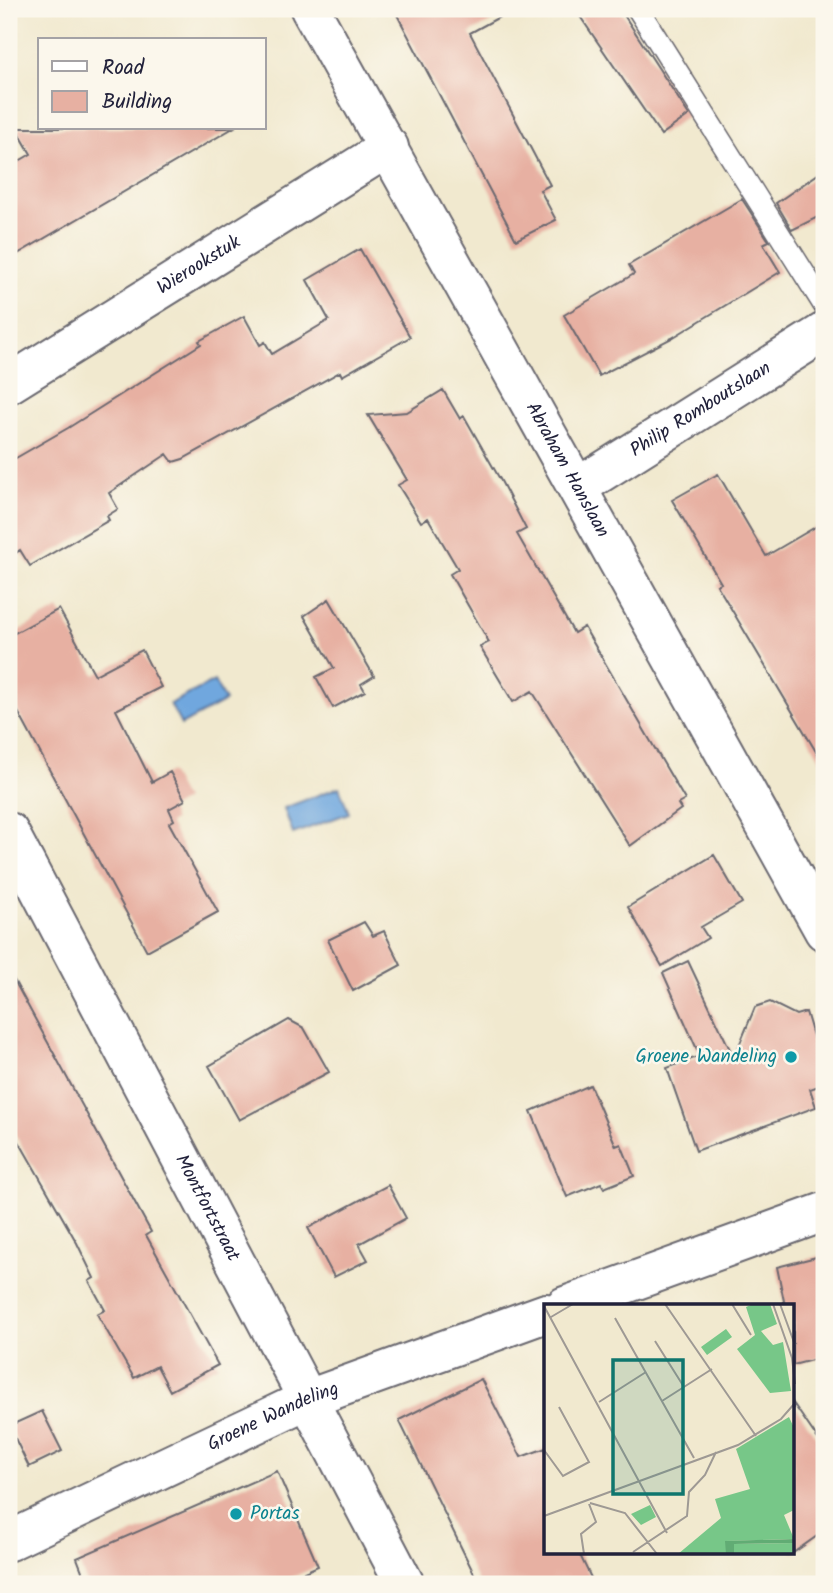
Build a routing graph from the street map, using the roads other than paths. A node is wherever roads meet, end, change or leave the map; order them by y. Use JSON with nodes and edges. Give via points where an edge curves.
{"nodes":[{"id":1,"x":310,"y":9,"type":"edge"},
{"id":2,"x":638,"y":9,"type":"edge"},
{"id":3,"x":389,"y":146,"type":"junction"},
{"id":4,"x":824,"y":305,"type":"edge"},
{"id":5,"x":824,"y":332,"type":"edge"},
{"id":6,"x":9,"y":384,"type":"edge"},
{"id":7,"x":578,"y":487,"type":"junction"},
{"id":8,"x":9,"y":832,"type":"edge"},
{"id":9,"x":824,"y":931,"type":"edge"},
{"id":10,"x":824,"y":1212,"type":"edge"},
{"id":11,"x":571,"y":1304,"type":"edge"},
{"id":12,"x":544,"y":1314,"type":"edge"},
{"id":13,"x":308,"y":1399,"type":"junction"},
{"id":14,"x":9,"y":1541,"type":"edge"},
{"id":15,"x":405,"y":1584,"type":"edge"}],
"edges":[{"from":1,"to":3,"type":"street","name":"Abraham Hanslaan"},
{"from":2,"to":4,"type":"lane"},
{"from":3,"to":6,"type":"street","name":"Wierookstuk"},
{"from":3,"to":7,"type":"street","name":"Abraham Hanslaan"},
{"from":5,"to":7,"type":"street","name":"Philip Romboutslaan"},
{"from":7,"to":9,"type":"street","name":"Abraham Hanslaan"},
{"from":8,"to":13,"type":"street","name":"Montfortstraat"},
{"from":10,"to":11,"type":"street"},
{"from":12,"to":13,"type":"street","name":"Groene Wandeling"},
{"from":13,"to":14,"type":"street","name":"Groene Wandeling"},
{"from":13,"to":15,"type":"street","name":"Montfortstraat"}]}
